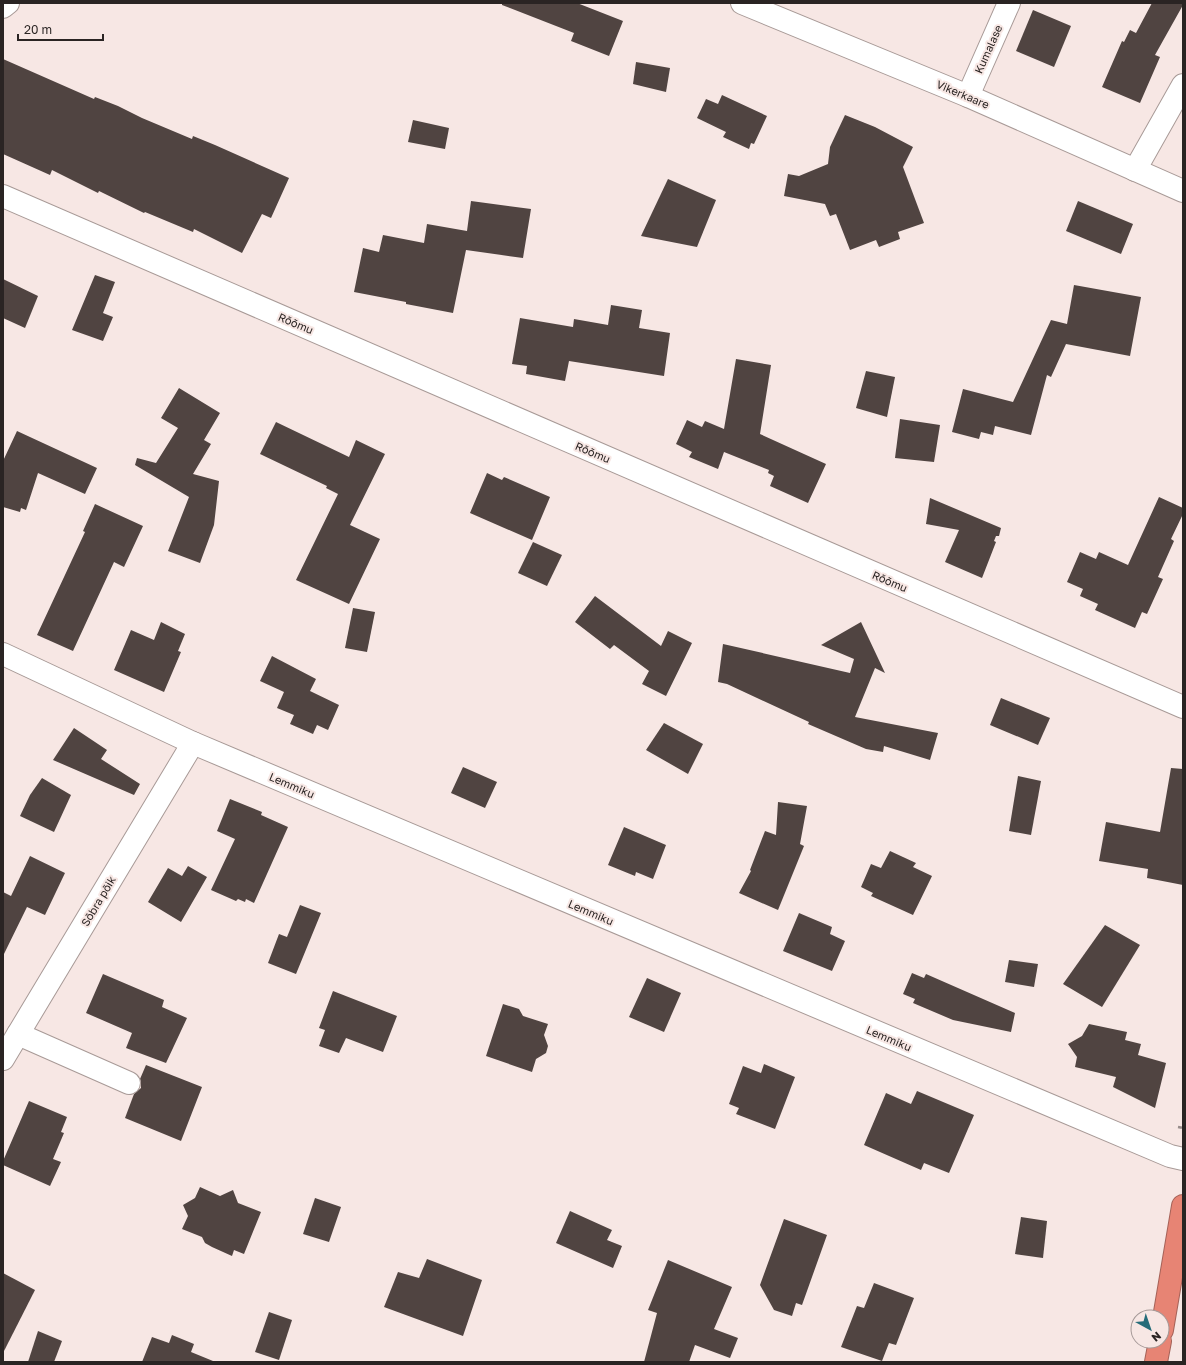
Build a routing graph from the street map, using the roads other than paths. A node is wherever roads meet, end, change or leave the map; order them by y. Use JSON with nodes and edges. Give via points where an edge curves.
{"nodes":[{"id":1,"x":8,"y":3,"type":"edge"},
{"id":2,"x":742,"y":3,"type":"edge"},
{"id":3,"x":1009,"y":3,"type":"edge"},
{"id":4,"x":3,"y":7,"type":"edge"},
{"id":5,"x":1183,"y":85,"type":"edge"},
{"id":6,"x":968,"y":96,"type":"junction"},
{"id":7,"x":1135,"y":170,"type":"junction"},
{"id":8,"x":1183,"y":191,"type":"edge"},
{"id":9,"x":3,"y":196,"type":"edge"},
{"id":10,"x":3,"y":654,"type":"edge"},
{"id":11,"x":1183,"y":707,"type":"edge"},
{"id":12,"x":193,"y":743,"type":"junction"},
{"id":13,"x":18,"y":1034,"type":"junction"},
{"id":14,"x":3,"y":1059,"type":"edge"},
{"id":15,"x":129,"y":1083,"type":"dead end"},
{"id":16,"x":1183,"y":1159,"type":"edge"},
{"id":17,"x":1183,"y":1206,"type":"edge"},
{"id":18,"x":1166,"y":1309,"type":"edge"},
{"id":19,"x":1158,"y":1349,"type":"edge"},
{"id":20,"x":1156,"y":1362,"type":"edge"}],
"edges":[{"from":1,"to":4,"type":"street"},
{"from":2,"to":6,"type":"street","name":"Vikerkaare"},
{"from":3,"to":6,"type":"street","name":"Kumalase"},
{"from":5,"to":7,"type":"street"},
{"from":6,"to":7,"type":"street","name":"Vikerkaare"},
{"from":7,"to":8,"type":"street","name":"Vikerkaare"},
{"from":9,"to":11,"type":"street","name":"Rõõmu"},
{"from":10,"to":12,"type":"street","name":"Lemmiku"},
{"from":12,"to":13,"type":"street","name":"Sõbra põik"},
{"from":12,"to":16,"type":"street","name":"Lemmiku","via":[[1170,1156]]},
{"from":13,"to":14,"type":"street","name":"Sõbra põik"},
{"from":13,"to":15,"type":"street"},
{"from":17,"to":18,"type":"highway"},
{"from":19,"to":20,"type":"highway"}]}
